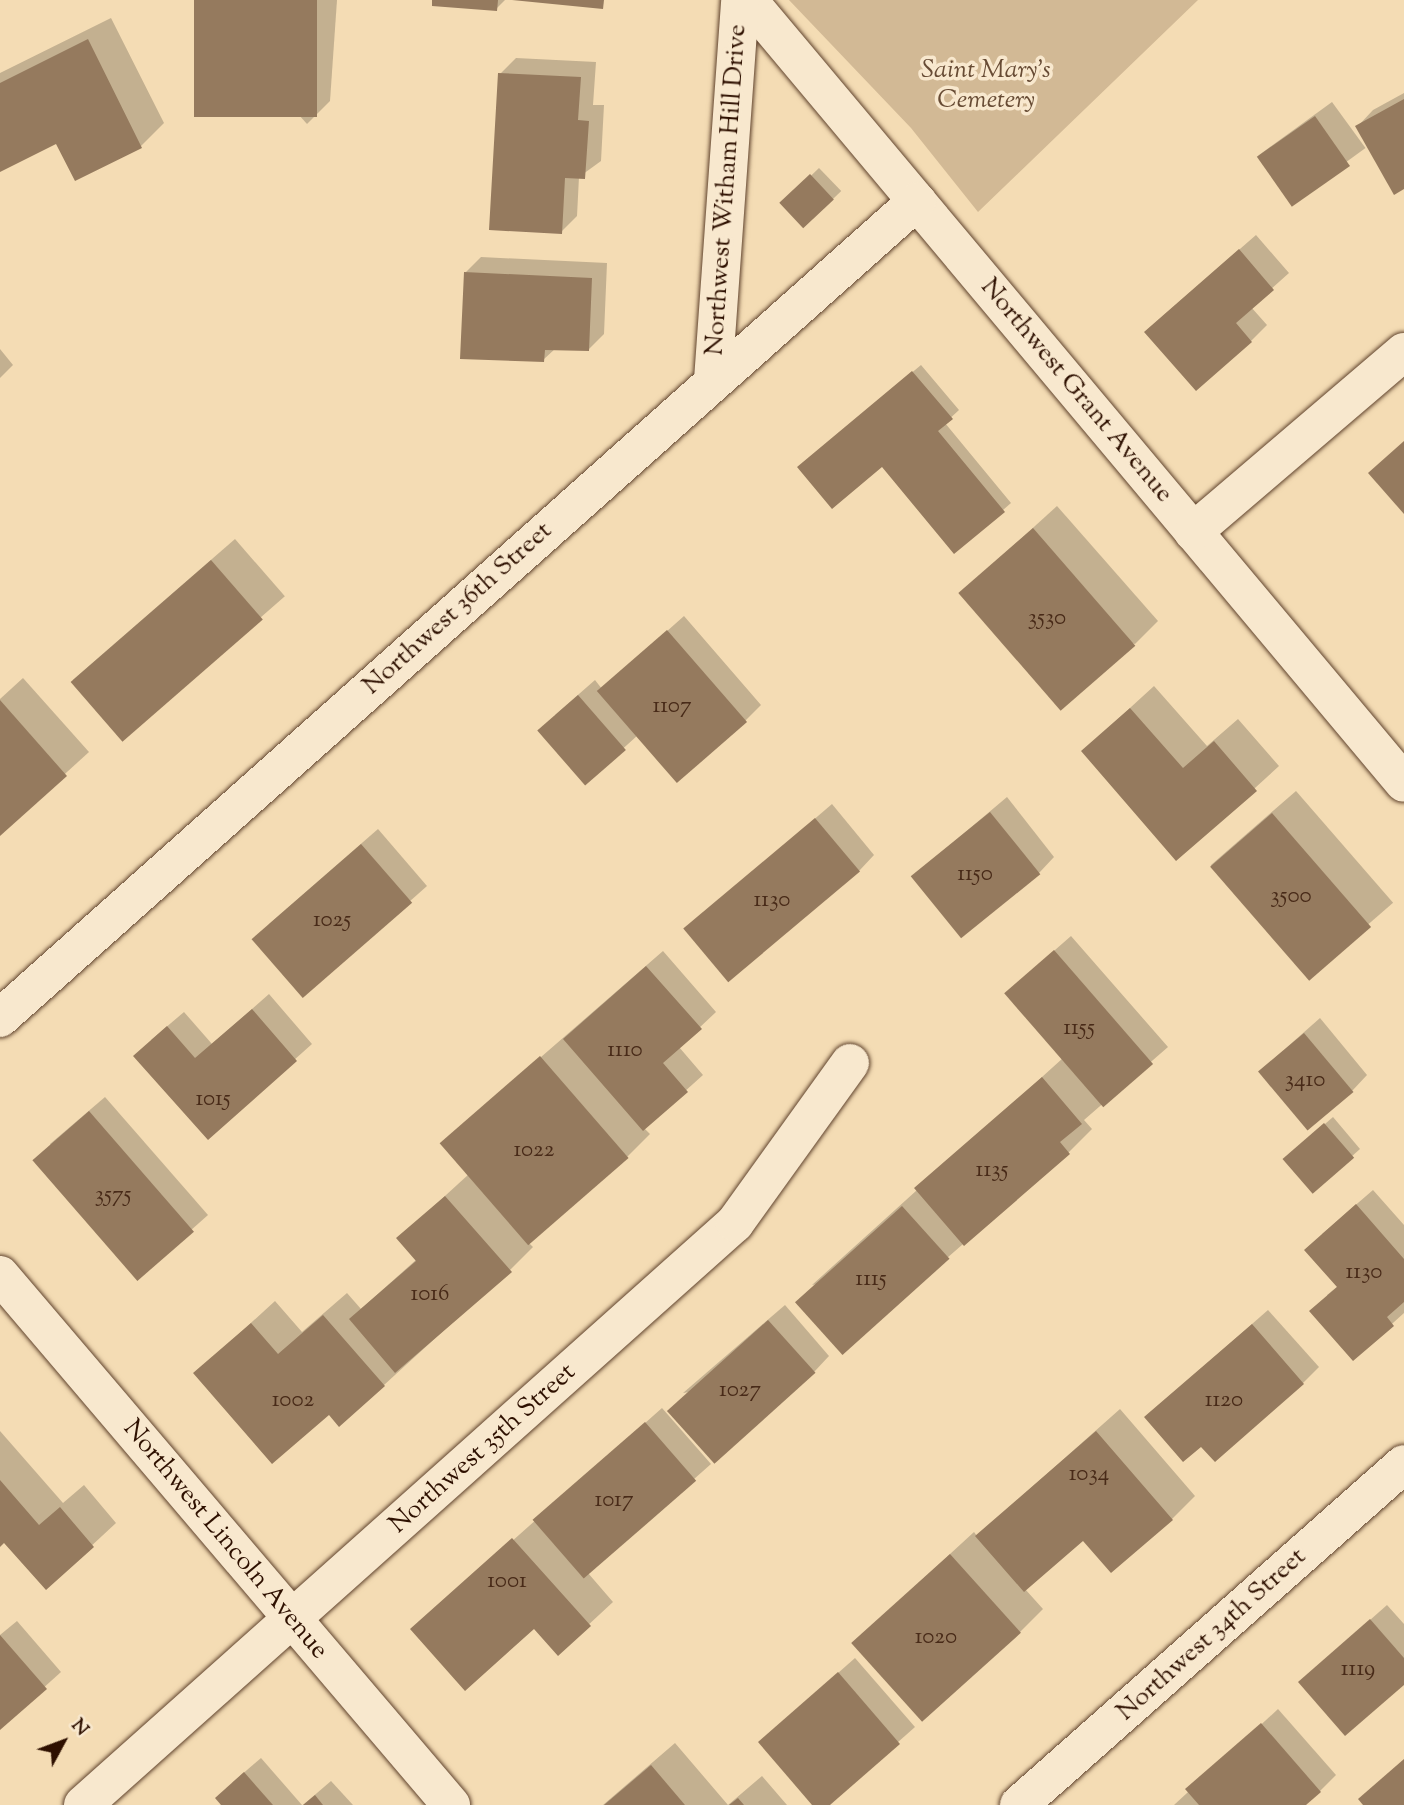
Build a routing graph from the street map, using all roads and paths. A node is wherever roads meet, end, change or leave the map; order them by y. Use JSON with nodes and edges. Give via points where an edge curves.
{"nodes":[{"id":1,"x":740,"y":0,"type":"edge"},
{"id":2,"x":748,"y":0,"type":"edge"},
{"id":3,"x":917,"y":201,"type":"junction"},
{"id":4,"x":1404,"y":352,"type":"edge"},
{"id":5,"x":713,"y":380,"type":"junction"},
{"id":6,"x":1193,"y":532,"type":"junction"},
{"id":7,"x":1404,"y":783,"type":"edge"},
{"id":8,"x":0,"y":1018,"type":"edge"},
{"id":9,"x":850,"y":1063,"type":"dead end"},
{"id":10,"x":0,"y":1275,"type":"edge"},
{"id":11,"x":1404,"y":1464,"type":"edge"},
{"id":12,"x":292,"y":1619,"type":"junction"},
{"id":13,"x":83,"y":1805,"type":"edge"},
{"id":14,"x":451,"y":1805,"type":"edge"},
{"id":15,"x":1019,"y":1805,"type":"edge"}],
"edges":[{"from":1,"to":5,"type":"street","name":"Northwest Witham Hill Drive"},
{"from":2,"to":3,"type":"street","name":"Northwest Grant Avenue"},
{"from":3,"to":5,"type":"street","name":"Northwest 36th Street"},
{"from":3,"to":6,"type":"street","name":"Northwest Grant Avenue"},
{"from":4,"to":6,"type":"street"},
{"from":5,"to":8,"type":"street","name":"Northwest 36th Street"},
{"from":6,"to":7,"type":"street","name":"Northwest Grant Avenue"},
{"from":9,"to":12,"type":"street","name":"Northwest 35th Street","via":[[735,1223]]},
{"from":10,"to":12,"type":"street","name":"Northwest Lincoln Avenue"},
{"from":11,"to":15,"type":"street","name":"Northwest 34th Street"},
{"from":12,"to":13,"type":"street","name":"Northwest 35th Street"},
{"from":12,"to":14,"type":"street","name":"Northwest Lincoln Avenue"}]}
